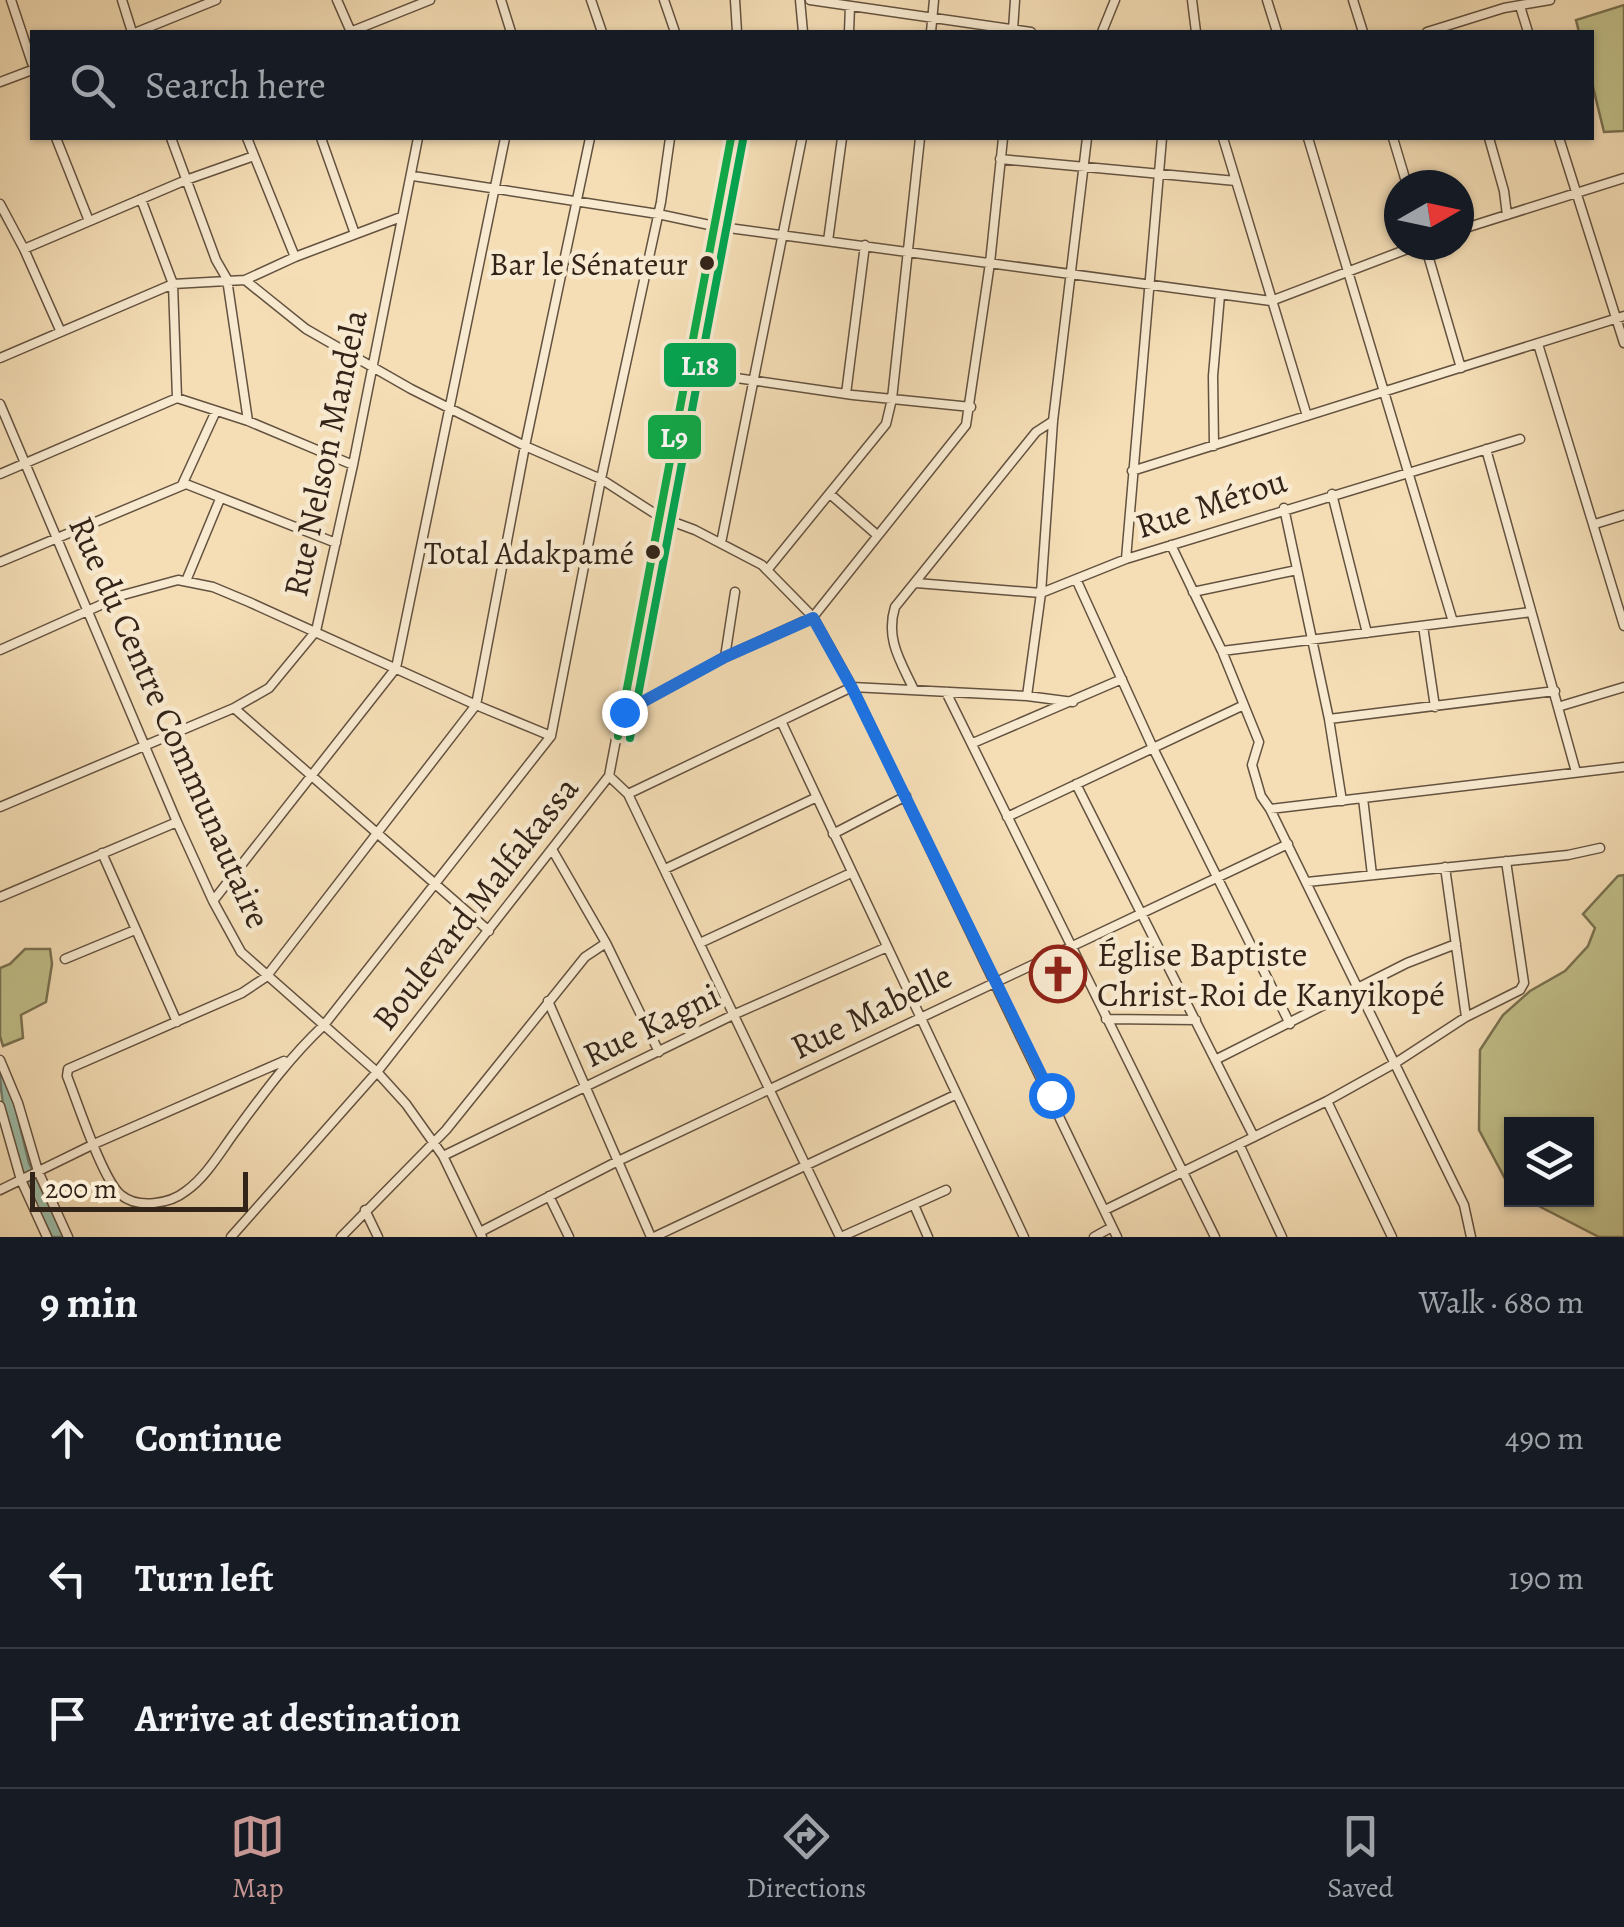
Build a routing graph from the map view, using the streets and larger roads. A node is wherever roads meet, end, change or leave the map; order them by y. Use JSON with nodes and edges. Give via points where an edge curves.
{"nodes":[{"id":1,"x":12,"y":0,"type":"edge"},
{"id":2,"x":122,"y":0,"type":"edge"},
{"id":3,"x":216,"y":0,"type":"edge"},
{"id":4,"x":337,"y":0,"type":"edge"},
{"id":5,"x":430,"y":0,"type":"edge"},
{"id":6,"x":501,"y":0,"type":"edge"},
{"id":7,"x":590,"y":0,"type":"edge"},
{"id":8,"x":664,"y":0,"type":"edge"},
{"id":9,"x":734,"y":0,"type":"edge"},
{"id":10,"x":800,"y":0,"type":"edge"},
{"id":11,"x":810,"y":0,"type":"edge"},
{"id":12,"x":934,"y":0,"type":"edge"},
{"id":13,"x":1015,"y":0,"type":"edge"},
{"id":14,"x":1115,"y":0,"type":"edge"},
{"id":15,"x":1192,"y":0,"type":"edge"},
{"id":16,"x":1267,"y":0,"type":"edge"},
{"id":17,"x":1353,"y":0,"type":"edge"},
{"id":18,"x":1550,"y":0,"type":"edge"},
{"id":19,"x":1504,"y":4,"type":"edge"},
{"id":20,"x":850,"y":6,"type":"junction"},
{"id":21,"x":1520,"y":6,"type":"junction"},
{"id":22,"x":932,"y":18,"type":"junction"},
{"id":23,"x":1460,"y":22,"type":"junction"},
{"id":24,"x":134,"y":30,"type":"edge"},
{"id":25,"x":140,"y":30,"type":"edge"},
{"id":26,"x":350,"y":30,"type":"edge"},
{"id":27,"x":356,"y":30,"type":"edge"},
{"id":28,"x":511,"y":30,"type":"edge"},
{"id":29,"x":601,"y":30,"type":"edge"},
{"id":30,"x":675,"y":30,"type":"edge"},
{"id":31,"x":737,"y":30,"type":"edge"},
{"id":32,"x":802,"y":30,"type":"edge"},
{"id":33,"x":848,"y":30,"type":"edge"},
{"id":34,"x":931,"y":30,"type":"edge"},
{"id":35,"x":1007,"y":30,"type":"edge"},
{"id":36,"x":1013,"y":30,"type":"edge"},
{"id":37,"x":1103,"y":30,"type":"edge"},
{"id":38,"x":1196,"y":30,"type":"edge"},
{"id":39,"x":1276,"y":30,"type":"edge"},
{"id":40,"x":1362,"y":30,"type":"edge"},
{"id":41,"x":1434,"y":30,"type":"edge"},
{"id":42,"x":1462,"y":30,"type":"edge"},
{"id":43,"x":1527,"y":30,"type":"edge"},
{"id":44,"x":30,"y":60,"type":"edge"},
{"id":45,"x":30,"y":68,"type":"edge"},
{"id":46,"x":0,"y":82,"type":"edge"},
{"id":47,"x":57,"y":140,"type":"edge"},
{"id":48,"x":173,"y":140,"type":"edge"},
{"id":49,"x":248,"y":140,"type":"edge"},
{"id":50,"x":322,"y":140,"type":"edge"},
{"id":51,"x":418,"y":140,"type":"edge"},
{"id":52,"x":505,"y":140,"type":"edge"},
{"id":53,"x":590,"y":140,"type":"edge"},
{"id":54,"x":670,"y":140,"type":"edge"},
{"id":55,"x":730,"y":140,"type":"edge"},
{"id":56,"x":802,"y":140,"type":"edge"},
{"id":57,"x":842,"y":140,"type":"edge"},
{"id":58,"x":920,"y":140,"type":"edge"},
{"id":59,"x":1002,"y":140,"type":"edge"},
{"id":60,"x":1087,"y":140,"type":"edge"},
{"id":61,"x":1162,"y":140,"type":"edge"},
{"id":62,"x":1224,"y":140,"type":"edge"},
{"id":63,"x":1309,"y":140,"type":"edge"},
{"id":64,"x":1395,"y":140,"type":"edge"},
{"id":65,"x":1489,"y":140,"type":"edge"},
{"id":66,"x":1560,"y":140,"type":"edge"},
{"id":67,"x":254,"y":156,"type":"junction"},
{"id":68,"x":1000,"y":159,"type":"junction"},
{"id":69,"x":1083,"y":167,"type":"junction"},
{"id":70,"x":1403,"y":170,"type":"edge"},
{"id":71,"x":1159,"y":174,"type":"junction"},
{"id":72,"x":412,"y":176,"type":"junction"},
{"id":73,"x":1624,"y":178,"type":"edge"},
{"id":74,"x":186,"y":180,"type":"junction"},
{"id":75,"x":1236,"y":181,"type":"junction"},
{"id":76,"x":495,"y":190,"type":"junction"},
{"id":77,"x":1576,"y":193,"type":"junction"},
{"id":78,"x":141,"y":198,"type":"junction"},
{"id":79,"x":577,"y":203,"type":"junction"},
{"id":80,"x":1,"y":209,"type":"edge"},
{"id":81,"x":658,"y":214,"type":"junction"},
{"id":82,"x":1507,"y":215,"type":"junction"},
{"id":83,"x":401,"y":216,"type":"junction"},
{"id":84,"x":89,"y":221,"type":"junction"},
{"id":85,"x":1474,"y":225,"type":"edge"},
{"id":86,"x":714,"y":226,"type":"junction"},
{"id":87,"x":355,"y":234,"type":"junction"},
{"id":88,"x":784,"y":235,"type":"junction"},
{"id":89,"x":828,"y":241,"type":"junction"},
{"id":90,"x":865,"y":246,"type":"junction"},
{"id":91,"x":24,"y":249,"type":"junction"},
{"id":92,"x":908,"y":251,"type":"junction"},
{"id":93,"x":294,"y":257,"type":"junction"},
{"id":94,"x":1384,"y":258,"type":"edge"},
{"id":95,"x":1426,"y":260,"type":"edge"},
{"id":96,"x":990,"y":264,"type":"junction"},
{"id":97,"x":1347,"y":270,"type":"junction"},
{"id":98,"x":1070,"y":275,"type":"junction"},
{"id":99,"x":228,"y":279,"type":"junction"},
{"id":100,"x":245,"y":280,"type":"junction"},
{"id":101,"x":172,"y":284,"type":"junction"},
{"id":102,"x":1150,"y":286,"type":"junction"},
{"id":103,"x":1220,"y":295,"type":"junction"},
{"id":104,"x":1271,"y":301,"type":"junction"},
{"id":105,"x":1620,"y":318,"type":"edge"},
{"id":106,"x":60,"y":330,"type":"junction"},
{"id":107,"x":1624,"y":343,"type":"edge"},
{"id":108,"x":1538,"y":344,"type":"junction"},
{"id":109,"x":0,"y":358,"type":"edge"},
{"id":110,"x":372,"y":368,"type":"junction"},
{"id":111,"x":1462,"y":368,"type":"junction"},
{"id":112,"x":688,"y":370,"type":"junction"},
{"id":113,"x":755,"y":381,"type":"junction"},
{"id":114,"x":1384,"y":391,"type":"junction"},
{"id":115,"x":846,"y":394,"type":"junction"},
{"id":116,"x":177,"y":398,"type":"junction"},
{"id":117,"x":892,"y":399,"type":"junction"},
{"id":118,"x":0,"y":404,"type":"edge"},
{"id":119,"x":971,"y":407,"type":"junction"},
{"id":120,"x":450,"y":410,"type":"junction"},
{"id":121,"x":216,"y":411,"type":"junction"},
{"id":122,"x":1308,"y":416,"type":"junction"},
{"id":123,"x":1053,"y":421,"type":"junction"},
{"id":124,"x":248,"y":422,"type":"junction"},
{"id":125,"x":1520,"y":439,"type":"dead end"},
{"id":126,"x":524,"y":446,"type":"junction"},
{"id":127,"x":1214,"y":446,"type":"junction"},
{"id":128,"x":1486,"y":449,"type":"junction"},
{"id":129,"x":26,"y":462,"type":"junction"},
{"id":130,"x":353,"y":465,"type":"junction"},
{"id":131,"x":1132,"y":471,"type":"junction"},
{"id":132,"x":1408,"y":472,"type":"junction"},
{"id":133,"x":0,"y":474,"type":"edge"},
{"id":134,"x":601,"y":479,"type":"junction"},
{"id":135,"x":182,"y":485,"type":"junction"},
{"id":136,"x":830,"y":494,"type":"junction"},
{"id":137,"x":1332,"y":494,"type":"junction"},
{"id":138,"x":220,"y":499,"type":"junction"},
{"id":139,"x":1284,"y":508,"type":"junction"},
{"id":140,"x":1624,"y":515,"type":"edge"},
{"id":141,"x":660,"y":518,"type":"junction"},
{"id":142,"x":1595,"y":524,"type":"junction"},
{"id":143,"x":877,"y":535,"type":"junction"},
{"id":144,"x":58,"y":537,"type":"junction"},
{"id":145,"x":721,"y":542,"type":"junction"},
{"id":146,"x":336,"y":543,"type":"junction"},
{"id":147,"x":1171,"y":545,"type":"junction"},
{"id":148,"x":1126,"y":559,"type":"junction"},
{"id":149,"x":0,"y":562,"type":"edge"},
{"id":150,"x":768,"y":569,"type":"junction"},
{"id":151,"x":1297,"y":570,"type":"junction"},
{"id":152,"x":1076,"y":579,"type":"junction"},
{"id":153,"x":186,"y":580,"type":"junction"},
{"id":154,"x":916,"y":583,"type":"junction"},
{"id":155,"x":734,"y":592,"type":"dead end"},
{"id":156,"x":1193,"y":592,"type":"junction"},
{"id":157,"x":1041,"y":593,"type":"junction"},
{"id":158,"x":1532,"y":612,"type":"junction"},
{"id":159,"x":89,"y":613,"type":"junction"},
{"id":160,"x":813,"y":618,"type":"junction"},
{"id":161,"x":1453,"y":622,"type":"junction"},
{"id":162,"x":1423,"y":626,"type":"junction"},
{"id":163,"x":1624,"y":626,"type":"edge"},
{"id":164,"x":316,"y":631,"type":"junction"},
{"id":165,"x":1367,"y":633,"type":"junction"},
{"id":166,"x":1313,"y":640,"type":"junction"},
{"id":167,"x":0,"y":650,"type":"edge"},
{"id":168,"x":1222,"y":651,"type":"junction"},
{"id":169,"x":725,"y":657,"type":"junction"},
{"id":170,"x":396,"y":668,"type":"junction"},
{"id":171,"x":1122,"y":679,"type":"junction"},
{"id":172,"x":1624,"y":686,"type":"edge"},
{"id":173,"x":852,"y":688,"type":"junction"},
{"id":174,"x":914,"y":690,"type":"junction"},
{"id":175,"x":1555,"y":691,"type":"junction"},
{"id":176,"x":946,"y":692,"type":"junction"},
{"id":177,"x":1028,"y":696,"type":"junction"},
{"id":178,"x":1073,"y":702,"type":"junction"},
{"id":179,"x":476,"y":705,"type":"junction"},
{"id":180,"x":1244,"y":705,"type":"junction"},
{"id":181,"x":1560,"y":706,"type":"junction"},
{"id":182,"x":1434,"y":707,"type":"junction"},
{"id":183,"x":234,"y":708,"type":"junction"},
{"id":184,"x":624,"y":712,"type":"junction"},
{"id":185,"x":1329,"y":719,"type":"junction"},
{"id":186,"x":781,"y":721,"type":"junction"},
{"id":187,"x":551,"y":736,"type":"junction"},
{"id":188,"x":973,"y":743,"type":"junction"},
{"id":189,"x":143,"y":744,"type":"junction"},
{"id":190,"x":1153,"y":748,"type":"junction"},
{"id":191,"x":1624,"y":767,"type":"edge"},
{"id":192,"x":1576,"y":772,"type":"junction"},
{"id":193,"x":312,"y":776,"type":"junction"},
{"id":194,"x":610,"y":776,"type":"junction"},
{"id":195,"x":1076,"y":784,"type":"junction"},
{"id":196,"x":628,"y":794,"type":"junction"},
{"id":197,"x":906,"y":796,"type":"junction"},
{"id":198,"x":815,"y":798,"type":"junction"},
{"id":199,"x":1363,"y":798,"type":"junction"},
{"id":200,"x":1342,"y":801,"type":"junction"},
{"id":201,"x":0,"y":807,"type":"edge"},
{"id":202,"x":1270,"y":809,"type":"junction"},
{"id":203,"x":1008,"y":817,"type":"junction"},
{"id":204,"x":177,"y":822,"type":"junction"},
{"id":205,"x":378,"y":832,"type":"junction"},
{"id":206,"x":832,"y":834,"type":"junction"},
{"id":207,"x":1288,"y":844,"type":"junction"},
{"id":208,"x":1600,"y":848,"type":"dead end"},
{"id":209,"x":552,"y":851,"type":"junction"},
{"id":210,"x":102,"y":853,"type":"junction"},
{"id":211,"x":1506,"y":861,"type":"junction"},
{"id":212,"x":1446,"y":868,"type":"junction"},
{"id":213,"x":664,"y":869,"type":"junction"},
{"id":214,"x":851,"y":873,"type":"junction"},
{"id":215,"x":1372,"y":875,"type":"junction"},
{"id":216,"x":1217,"y":879,"type":"junction"},
{"id":217,"x":438,"y":882,"type":"junction"},
{"id":218,"x":1307,"y":882,"type":"junction"},
{"id":219,"x":0,"y":898,"type":"edge"},
{"id":220,"x":213,"y":901,"type":"junction"},
{"id":221,"x":1143,"y":913,"type":"junction"},
{"id":222,"x":135,"y":930,"type":"junction"},
{"id":223,"x":489,"y":931,"type":"junction"},
{"id":224,"x":700,"y":943,"type":"junction"},
{"id":225,"x":606,"y":944,"type":"junction"},
{"id":226,"x":1456,"y":944,"type":"junction"},
{"id":227,"x":885,"y":948,"type":"junction"},
{"id":228,"x":1071,"y":948,"type":"junction"},
{"id":229,"x":65,"y":959,"type":"dead end"},
{"id":230,"x":266,"y":977,"type":"junction"},
{"id":231,"x":995,"y":982,"type":"junction"},
{"id":232,"x":1360,"y":986,"type":"junction"},
{"id":233,"x":548,"y":1002,"type":"junction"},
{"id":234,"x":732,"y":1015,"type":"junction"},
{"id":235,"x":1466,"y":1017,"type":"junction"},
{"id":236,"x":922,"y":1018,"type":"junction"},
{"id":237,"x":1106,"y":1019,"type":"junction"},
{"id":238,"x":1196,"y":1020,"type":"junction"},
{"id":239,"x":176,"y":1022,"type":"junction"},
{"id":240,"x":1290,"y":1024,"type":"junction"},
{"id":241,"x":324,"y":1025,"type":"junction"},
{"id":242,"x":658,"y":1052,"type":"junction"},
{"id":243,"x":0,"y":1060,"type":"edge"},
{"id":244,"x":288,"y":1060,"type":"junction"},
{"id":245,"x":1215,"y":1060,"type":"junction"},
{"id":246,"x":1397,"y":1062,"type":"junction"},
{"id":247,"x":377,"y":1072,"type":"junction"},
{"id":248,"x":584,"y":1089,"type":"junction"},
{"id":249,"x":769,"y":1091,"type":"junction"},
{"id":250,"x":955,"y":1095,"type":"junction"},
{"id":251,"x":1327,"y":1100,"type":"junction"},
{"id":252,"x":1,"y":1113,"type":"edge"},
{"id":253,"x":1254,"y":1137,"type":"junction"},
{"id":254,"x":434,"y":1142,"type":"junction"},
{"id":255,"x":94,"y":1144,"type":"junction"},
{"id":256,"x":1239,"y":1144,"type":"junction"},
{"id":257,"x":443,"y":1156,"type":"junction"},
{"id":258,"x":616,"y":1162,"type":"junction"},
{"id":259,"x":806,"y":1166,"type":"junction"},
{"id":260,"x":38,"y":1171,"type":"junction"},
{"id":261,"x":1182,"y":1171,"type":"junction"},
{"id":262,"x":21,"y":1180,"type":"junction"},
{"id":263,"x":0,"y":1190,"type":"edge"},
{"id":264,"x":946,"y":1190,"type":"dead end"},
{"id":265,"x":549,"y":1196,"type":"junction"},
{"id":266,"x":914,"y":1205,"type":"junction"},
{"id":267,"x":365,"y":1210,"type":"junction"},
{"id":268,"x":1106,"y":1210,"type":"junction"},
{"id":269,"x":1112,"y":1227,"type":"junction"},
{"id":270,"x":481,"y":1234,"type":"edge"},
{"id":271,"x":47,"y":1237,"type":"edge"},
{"id":272,"x":68,"y":1237,"type":"edge"},
{"id":273,"x":230,"y":1237,"type":"edge"},
{"id":274,"x":341,"y":1237,"type":"edge"},
{"id":275,"x":378,"y":1237,"type":"edge"},
{"id":276,"x":570,"y":1237,"type":"edge"},
{"id":277,"x":653,"y":1237,"type":"edge"},
{"id":278,"x":840,"y":1237,"type":"edge"},
{"id":279,"x":928,"y":1237,"type":"edge"},
{"id":280,"x":1024,"y":1237,"type":"edge"},
{"id":281,"x":1094,"y":1237,"type":"edge"},
{"id":282,"x":1117,"y":1237,"type":"edge"},
{"id":283,"x":1215,"y":1237,"type":"edge"},
{"id":284,"x":1282,"y":1237,"type":"edge"},
{"id":285,"x":1392,"y":1237,"type":"edge"},
{"id":286,"x":1471,"y":1237,"type":"edge"}],
"edges":[{"from":1,"to":44,"type":"street"},
{"from":2,"to":24,"type":"street"},
{"from":3,"to":25,"type":"street"},
{"from":4,"to":26,"type":"street"},
{"from":5,"to":27,"type":"street"},
{"from":6,"to":28,"type":"street"},
{"from":7,"to":29,"type":"street"},
{"from":8,"to":30,"type":"street"},
{"from":9,"to":31,"type":"street"},
{"from":10,"to":32,"type":"street"},
{"from":11,"to":20,"type":"street"},
{"from":12,"to":22,"type":"street"},
{"from":13,"to":36,"type":"street"},
{"from":14,"to":37,"type":"street"},
{"from":15,"to":38,"type":"street"},
{"from":16,"to":39,"type":"street"},
{"from":17,"to":40,"type":"street"},
{"from":18,"to":21,"type":"street"},
{"from":19,"to":21,"type":"street"},
{"from":19,"to":23,"type":"street"},
{"from":20,"to":22,"type":"street"},
{"from":20,"to":33,"type":"street"},
{"from":21,"to":43,"type":"street"},
{"from":22,"to":34,"type":"street"},
{"from":22,"to":35,"type":"street"},
{"from":23,"to":41,"type":"street"},
{"from":23,"to":42,"type":"street"},
{"from":45,"to":46,"type":"street"},
{"from":47,"to":84,"type":"street"},
{"from":48,"to":74,"type":"street"},
{"from":49,"to":67,"type":"street"},
{"from":50,"to":87,"type":"street"},
{"from":51,"to":72,"type":"street","name":"Rue Nelson Mandela"},
{"from":52,"to":76,"type":"street"},
{"from":53,"to":79,"type":"street"},
{"from":54,"to":81,"type":"street"},
{"from":55,"to":86,"type":"street","name":"Boulevard Malfakassa"},
{"from":56,"to":88,"type":"street"},
{"from":57,"to":89,"type":"street"},
{"from":58,"to":92,"type":"street"},
{"from":59,"to":68,"type":"street"},
{"from":60,"to":69,"type":"street"},
{"from":61,"to":71,"type":"street"},
{"from":62,"to":75,"type":"street"},
{"from":63,"to":97,"type":"street"},
{"from":64,"to":70,"type":"street"},
{"from":65,"to":82,"type":"street"},
{"from":66,"to":77,"type":"street"},
{"from":67,"to":74,"type":"street"},
{"from":67,"to":93,"type":"street"},
{"from":68,"to":69,"type":"street"},
{"from":68,"to":96,"type":"street"},
{"from":69,"to":71,"type":"street"},
{"from":69,"to":98,"type":"street"},
{"from":71,"to":75,"type":"street"},
{"from":71,"to":102,"type":"street"},
{"from":72,"to":76,"type":"street"},
{"from":72,"to":83,"type":"street","name":"Rue Nelson Mandela"},
{"from":73,"to":77,"type":"street"},
{"from":74,"to":78,"type":"street"},
{"from":74,"to":99,"type":"street"},
{"from":75,"to":104,"type":"street"},
{"from":76,"to":79,"type":"street"},
{"from":76,"to":120,"type":"street"},
{"from":77,"to":82,"type":"street"},
{"from":77,"to":105,"type":"street"},
{"from":78,"to":84,"type":"street"},
{"from":78,"to":101,"type":"street"},
{"from":79,"to":81,"type":"street"},
{"from":79,"to":126,"type":"street"},
{"from":80,"to":91,"type":"street"},
{"from":81,"to":86,"type":"street"},
{"from":81,"to":134,"type":"street"},
{"from":82,"to":85,"type":"street"},
{"from":83,"to":87,"type":"street"},
{"from":83,"to":110,"type":"street","name":"Rue Nelson Mandela"},
{"from":84,"to":91,"type":"street"},
{"from":86,"to":88,"type":"street"},
{"from":86,"to":112,"type":"street","name":"Boulevard Malfakassa"},
{"from":87,"to":93,"type":"street"},
{"from":88,"to":89,"type":"street"},
{"from":88,"to":113,"type":"street"},
{"from":89,"to":90,"type":"street"},
{"from":90,"to":92,"type":"street"},
{"from":90,"to":115,"type":"street"},
{"from":91,"to":106,"type":"street"},
{"from":92,"to":96,"type":"street"},
{"from":92,"to":117,"type":"street"},
{"from":93,"to":100,"type":"street"},
{"from":94,"to":97,"type":"street"},
{"from":95,"to":111,"type":"street"},
{"from":96,"to":98,"type":"street"},
{"from":96,"to":119,"type":"street"},
{"from":97,"to":104,"type":"street"},
{"from":97,"to":114,"type":"street"},
{"from":98,"to":102,"type":"street"},
{"from":98,"to":123,"type":"street"},
{"from":99,"to":100,"type":"street"},
{"from":99,"to":101,"type":"street"},
{"from":99,"to":124,"type":"street"},
{"from":100,"to":110,"type":"street","via":[[306,329]]},
{"from":101,"to":106,"type":"street"},
{"from":101,"to":116,"type":"street"},
{"from":102,"to":103,"type":"street"},
{"from":102,"to":131,"type":"street"},
{"from":103,"to":104,"type":"street"},
{"from":103,"to":127,"type":"street"},
{"from":104,"to":122,"type":"street"},
{"from":105,"to":107,"type":"street"},
{"from":105,"to":108,"type":"street"},
{"from":106,"to":109,"type":"street"},
{"from":108,"to":111,"type":"street"},
{"from":108,"to":142,"type":"street"},
{"from":110,"to":120,"type":"street"},
{"from":110,"to":130,"type":"street","name":"Rue Nelson Mandela"},
{"from":111,"to":114,"type":"street"},
{"from":112,"to":113,"type":"street"},
{"from":112,"to":141,"type":"street","name":"Boulevard Malfakassa"},
{"from":113,"to":115,"type":"street"},
{"from":113,"to":145,"type":"street"},
{"from":114,"to":122,"type":"street"},
{"from":114,"to":132,"type":"street"},
{"from":115,"to":117,"type":"street"},
{"from":116,"to":121,"type":"street"},
{"from":116,"to":129,"type":"street"},
{"from":117,"to":119,"type":"street"},
{"from":117,"to":136,"type":"street","via":[[886,424]]},
{"from":118,"to":129,"type":"street","name":"Rue du Centre Communautaire"},
{"from":119,"to":143,"type":"street","via":[[966,425]]},
{"from":120,"to":126,"type":"street"},
{"from":120,"to":170,"type":"street"},
{"from":121,"to":124,"type":"street"},
{"from":121,"to":135,"type":"street"},
{"from":122,"to":127,"type":"street"},
{"from":123,"to":154,"type":"street","via":[[1036,432]]},
{"from":123,"to":157,"type":"street"},
{"from":124,"to":130,"type":"street"},
{"from":125,"to":128,"type":"street","name":"Rue Mérou"},
{"from":126,"to":134,"type":"street"},
{"from":126,"to":179,"type":"street"},
{"from":127,"to":131,"type":"street"},
{"from":128,"to":132,"type":"street","name":"Rue Mérou"},
{"from":128,"to":158,"type":"street"},
{"from":129,"to":133,"type":"street"},
{"from":129,"to":144,"type":"street","name":"Rue du Centre Communautaire"},
{"from":130,"to":146,"type":"street","name":"Rue Nelson Mandela"},
{"from":131,"to":148,"type":"street"},
{"from":132,"to":137,"type":"street","name":"Rue Mérou"},
{"from":132,"to":161,"type":"street"},
{"from":134,"to":141,"type":"street"},
{"from":134,"to":187,"type":"street"},
{"from":135,"to":138,"type":"street"},
{"from":135,"to":144,"type":"street"},
{"from":136,"to":143,"type":"street"},
{"from":136,"to":150,"type":"street"},
{"from":137,"to":139,"type":"street","name":"Rue Mérou"},
{"from":137,"to":165,"type":"street"},
{"from":138,"to":146,"type":"street"},
{"from":138,"to":153,"type":"street"},
{"from":139,"to":147,"type":"street","name":"Rue Mérou"},
{"from":139,"to":151,"type":"street"},
{"from":140,"to":142,"type":"street"},
{"from":141,"to":145,"type":"street"},
{"from":141,"to":184,"type":"street","name":"Boulevard Malfakassa"},
{"from":142,"to":163,"type":"street"},
{"from":143,"to":160,"type":"street"},
{"from":144,"to":149,"type":"street"},
{"from":144,"to":159,"type":"street","name":"Rue du Centre Communautaire"},
{"from":145,"to":150,"type":"street"},
{"from":146,"to":164,"type":"street","name":"Rue Nelson Mandela"},
{"from":147,"to":148,"type":"street","name":"Rue Mérou"},
{"from":147,"to":156,"type":"street"},
{"from":148,"to":152,"type":"street","name":"Rue Mérou"},
{"from":150,"to":160,"type":"street"},
{"from":151,"to":156,"type":"street"},
{"from":151,"to":166,"type":"street"},
{"from":152,"to":157,"type":"street","name":"Rue Mérou"},
{"from":152,"to":171,"type":"street"},
{"from":153,"to":159,"type":"street","via":[[134,591]]},
{"from":153,"to":164,"type":"street"},
{"from":154,"to":157,"type":"street","name":"Rue Mérou"},
{"from":154,"to":174,"type":"street","via":[[890,623]]},
{"from":155,"to":169,"type":"street"},
{"from":156,"to":168,"type":"street"},
{"from":157,"to":177,"type":"street"},
{"from":158,"to":161,"type":"street"},
{"from":158,"to":175,"type":"street"},
{"from":159,"to":167,"type":"street"},
{"from":159,"to":189,"type":"street","name":"Rue du Centre Communautaire"},
{"from":160,"to":169,"type":"street"},
{"from":160,"to":173,"type":"street"},
{"from":161,"to":162,"type":"street"},
{"from":162,"to":165,"type":"street"},
{"from":162,"to":182,"type":"street"},
{"from":164,"to":170,"type":"street"},
{"from":164,"to":183,"type":"street","name":"Rue Nelson Mandela","via":[[269,688]]},
{"from":165,"to":166,"type":"street"},
{"from":166,"to":168,"type":"street"},
{"from":166,"to":185,"type":"street"},
{"from":168,"to":180,"type":"street"},
{"from":169,"to":184,"type":"street"},
{"from":170,"to":179,"type":"street"},
{"from":170,"to":193,"type":"street"},
{"from":171,"to":178,"type":"street"},
{"from":171,"to":190,"type":"street"},
{"from":172,"to":181,"type":"street"},
{"from":173,"to":174,"type":"street"},
{"from":173,"to":186,"type":"street"},
{"from":173,"to":197,"type":"street"},
{"from":174,"to":176,"type":"street"},
{"from":175,"to":181,"type":"street"},
{"from":175,"to":182,"type":"street"},
{"from":176,"to":177,"type":"street"},
{"from":176,"to":188,"type":"street"},
{"from":177,"to":178,"type":"street"},
{"from":178,"to":188,"type":"street"},
{"from":179,"to":187,"type":"street"},
{"from":179,"to":205,"type":"street"},
{"from":180,"to":190,"type":"street"},
{"from":180,"to":202,"type":"street","via":[[1259,742],[1252,765]]},
{"from":181,"to":192,"type":"street"},
{"from":182,"to":185,"type":"street"},
{"from":183,"to":189,"type":"street","name":"Rue Nelson Mandela"},
{"from":183,"to":193,"type":"street"},
{"from":184,"to":194,"type":"street","name":"Boulevard Malfakassa"},
{"from":185,"to":200,"type":"street"},
{"from":186,"to":196,"type":"street"},
{"from":186,"to":198,"type":"street"},
{"from":187,"to":217,"type":"street"},
{"from":188,"to":203,"type":"street"},
{"from":189,"to":201,"type":"street","name":"Rue Nelson Mandela"},
{"from":189,"to":204,"type":"street","name":"Rue du Centre Communautaire"},
{"from":190,"to":195,"type":"street"},
{"from":190,"to":216,"type":"street"},
{"from":191,"to":192,"type":"street"},
{"from":192,"to":199,"type":"street"},
{"from":193,"to":205,"type":"street"},
{"from":193,"to":220,"type":"street"},
{"from":194,"to":196,"type":"street"},
{"from":194,"to":209,"type":"street","name":"Boulevard Malfakassa"},
{"from":195,"to":203,"type":"street"},
{"from":195,"to":221,"type":"street"},
{"from":196,"to":213,"type":"street"},
{"from":197,"to":206,"type":"street"},
{"from":197,"to":231,"type":"street"},
{"from":198,"to":206,"type":"street"},
{"from":198,"to":213,"type":"street"},
{"from":199,"to":200,"type":"street"},
{"from":199,"to":215,"type":"street"},
{"from":200,"to":202,"type":"street"},
{"from":202,"to":207,"type":"street"},
{"from":203,"to":228,"type":"street"},
{"from":204,"to":210,"type":"street"},
{"from":204,"to":220,"type":"street","name":"Rue du Centre Communautaire"},
{"from":205,"to":217,"type":"street"},
{"from":205,"to":230,"type":"street"},
{"from":206,"to":214,"type":"street"},
{"from":207,"to":216,"type":"street","name":"Rue Mabelle"},
{"from":207,"to":218,"type":"street"},
{"from":208,"to":211,"type":"street"},
{"from":209,"to":223,"type":"street","name":"Boulevard Malfakassa"},
{"from":209,"to":225,"type":"street"},
{"from":210,"to":219,"type":"street"},
{"from":210,"to":222,"type":"street"},
{"from":211,"to":212,"type":"street"},
{"from":211,"to":235,"type":"street","via":[[1524,983]]},
{"from":212,"to":215,"type":"street"},
{"from":212,"to":226,"type":"street"},
{"from":213,"to":224,"type":"street"},
{"from":214,"to":224,"type":"street"},
{"from":214,"to":227,"type":"street"},
{"from":215,"to":218,"type":"street"},
{"from":216,"to":221,"type":"street","name":"Rue Mabelle"},
{"from":216,"to":240,"type":"street"},
{"from":217,"to":223,"type":"street"},
{"from":217,"to":241,"type":"street"},
{"from":218,"to":232,"type":"street"},
{"from":220,"to":230,"type":"street","name":"Rue du Centre Communautaire","via":[[242,952]]},
{"from":221,"to":228,"type":"street","name":"Rue Mabelle"},
{"from":221,"to":238,"type":"street"},
{"from":222,"to":229,"type":"street"},
{"from":222,"to":239,"type":"street"},
{"from":223,"to":247,"type":"street","name":"Boulevard Malfakassa"},
{"from":224,"to":234,"type":"street"},
{"from":225,"to":233,"type":"street","via":[[584,957]]},
{"from":225,"to":242,"type":"street"},
{"from":226,"to":232,"type":"street"},
{"from":226,"to":235,"type":"street"},
{"from":227,"to":234,"type":"street","name":"Rue Kagni"},
{"from":227,"to":236,"type":"street"},
{"from":228,"to":231,"type":"street","name":"Rue Mabelle"},
{"from":228,"to":237,"type":"street"},
{"from":230,"to":239,"type":"street"},
{"from":230,"to":241,"type":"street","name":"Rue du Centre Communautaire"},
{"from":231,"to":236,"type":"street","name":"Rue Mabelle"},
{"from":231,"to":268,"type":"street"},
{"from":232,"to":240,"type":"street"},
{"from":232,"to":246,"type":"street"},
{"from":233,"to":248,"type":"street"},
{"from":233,"to":254,"type":"street"},
{"from":234,"to":242,"type":"street","name":"Rue Kagni"},
{"from":234,"to":249,"type":"street"},
{"from":235,"to":246,"type":"street"},
{"from":236,"to":249,"type":"street","name":"Rue Mabelle"},
{"from":236,"to":250,"type":"street"},
{"from":237,"to":238,"type":"street"},
{"from":237,"to":261,"type":"street"},
{"from":238,"to":245,"type":"street"},
{"from":239,"to":255,"type":"street","via":[[68,1069]]},
{"from":240,"to":245,"type":"street"},
{"from":241,"to":244,"type":"street"},
{"from":241,"to":247,"type":"street","name":"Rue du Centre Communautaire"},
{"from":242,"to":248,"type":"street","name":"Rue Kagni"},
{"from":243,"to":260,"type":"street"},
{"from":244,"to":255,"type":"street"},
{"from":244,"to":255,"type":"street","via":[[189,1190],[176,1197],[150,1203],[123,1197]]},
{"from":245,"to":253,"type":"street"},
{"from":246,"to":251,"type":"street"},
{"from":246,"to":286,"type":"street","via":[[1464,1204]]},
{"from":247,"to":254,"type":"street","name":"Rue du Centre Communautaire"},
{"from":247,"to":273,"type":"street","name":"Boulevard Malfakassa"},
{"from":248,"to":257,"type":"street","name":"Rue Kagni"},
{"from":248,"to":258,"type":"street"},
{"from":249,"to":258,"type":"street","name":"Rue Mabelle"},
{"from":249,"to":259,"type":"street"},
{"from":250,"to":259,"type":"street"},
{"from":250,"to":280,"type":"street"},
{"from":251,"to":253,"type":"street"},
{"from":251,"to":285,"type":"street"},
{"from":252,"to":262,"type":"street"},
{"from":253,"to":256,"type":"street"},
{"from":254,"to":257,"type":"street","name":"Rue du Centre Communautaire"},
{"from":254,"to":267,"type":"street"},
{"from":255,"to":260,"type":"street"},
{"from":256,"to":261,"type":"street"},
{"from":256,"to":284,"type":"street"},
{"from":257,"to":270,"type":"street","name":"Rue du Centre Communautaire"},
{"from":258,"to":265,"type":"street","name":"Rue Mabelle"},
{"from":258,"to":277,"type":"street"},
{"from":259,"to":277,"type":"street"},
{"from":259,"to":278,"type":"street"},
{"from":260,"to":262,"type":"street"},
{"from":260,"to":272,"type":"street"},
{"from":261,"to":268,"type":"street"},
{"from":261,"to":283,"type":"street"},
{"from":262,"to":263,"type":"street"},
{"from":262,"to":271,"type":"street"},
{"from":264,"to":266,"type":"street"},
{"from":265,"to":270,"type":"street","name":"Rue Mabelle"},
{"from":265,"to":276,"type":"street"},
{"from":266,"to":278,"type":"street"},
{"from":266,"to":279,"type":"street"},
{"from":267,"to":274,"type":"street"},
{"from":267,"to":275,"type":"street"},
{"from":268,"to":269,"type":"street"},
{"from":269,"to":281,"type":"street"},
{"from":269,"to":282,"type":"street"}]}
